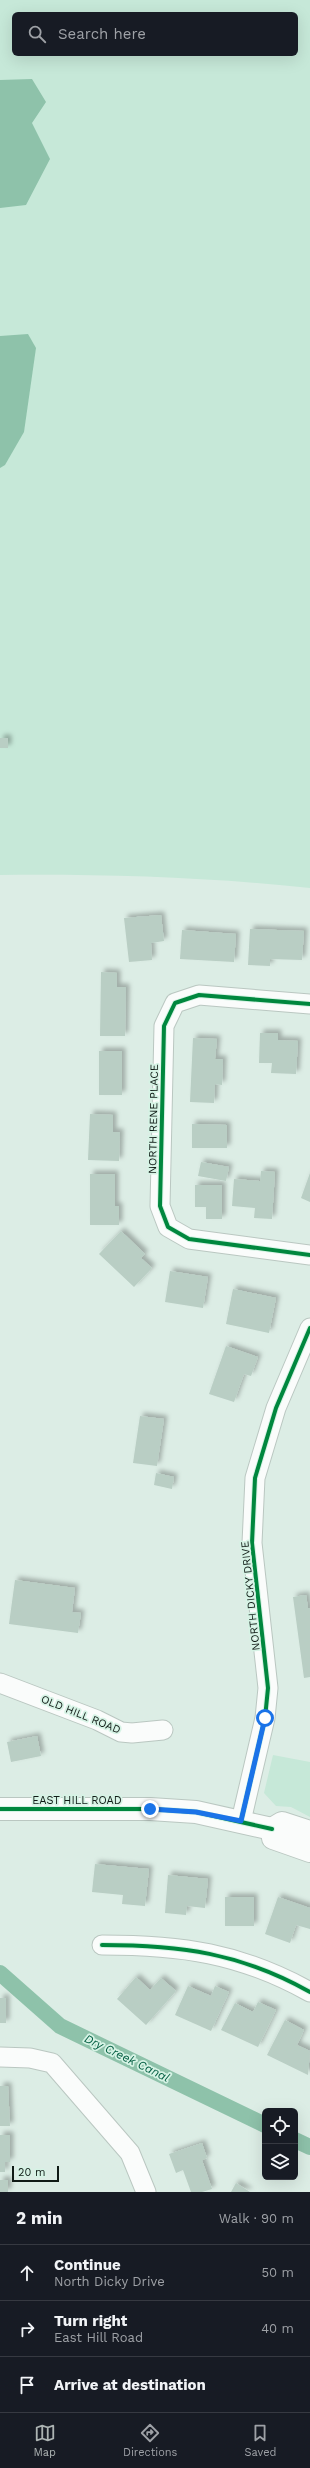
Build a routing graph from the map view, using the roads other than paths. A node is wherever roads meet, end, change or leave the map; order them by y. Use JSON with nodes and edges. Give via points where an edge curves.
{"nodes":[{"id":1,"x":310,"y":1004,"type":"edge"},
{"id":2,"x":310,"y":1255,"type":"edge"},
{"id":3,"x":310,"y":1328,"type":"edge"},
{"id":4,"x":0,"y":1683,"type":"edge"},
{"id":5,"x":163,"y":1730,"type":"dead end"},
{"id":6,"x":0,"y":1809,"type":"edge"},
{"id":7,"x":241,"y":1821,"type":"junction"},
{"id":8,"x":272,"y":1829,"type":"junction"},
{"id":9,"x":310,"y":1832,"type":"edge"},
{"id":10,"x":310,"y":1851,"type":"edge"},
{"id":11,"x":102,"y":1945,"type":"dead end"},
{"id":12,"x":310,"y":1992,"type":"edge"},
{"id":13,"x":0,"y":2057,"type":"edge"},
{"id":14,"x":146,"y":2192,"type":"edge"}],
"edges":[{"from":1,"to":2,"type":"street","name":"NORTH RENE PLACE","via":[[199,995],[175,1003],[164,1026],[160,1206],[168,1227],[189,1239]]},
{"from":3,"to":7,"type":"street","name":"NORTH DICKY DRIVE","via":[[276,1408],[254,1478],[252,1543],[268,1688],[265,1718]]},
{"from":4,"to":5,"type":"street","name":"OLD HILL ROAD","via":[[97,1720],[121,1732]]},
{"from":6,"to":7,"type":"street","name":"EAST HILL ROAD","via":[[150,1809],[196,1812]]},
{"from":7,"to":8,"type":"street","name":"EAST HILL ROAD"},
{"from":8,"to":9,"type":"street","name":"EAST HILL ROAD","via":[[282,1823]]},
{"from":8,"to":10,"type":"street","via":[[273,1838]]},
{"from":11,"to":12,"type":"street","via":[[184,1948],[208,1952],[269,1971]]},
{"from":13,"to":14,"type":"street","via":[[30,2058],[52,2063],[130,2153]]}]}
